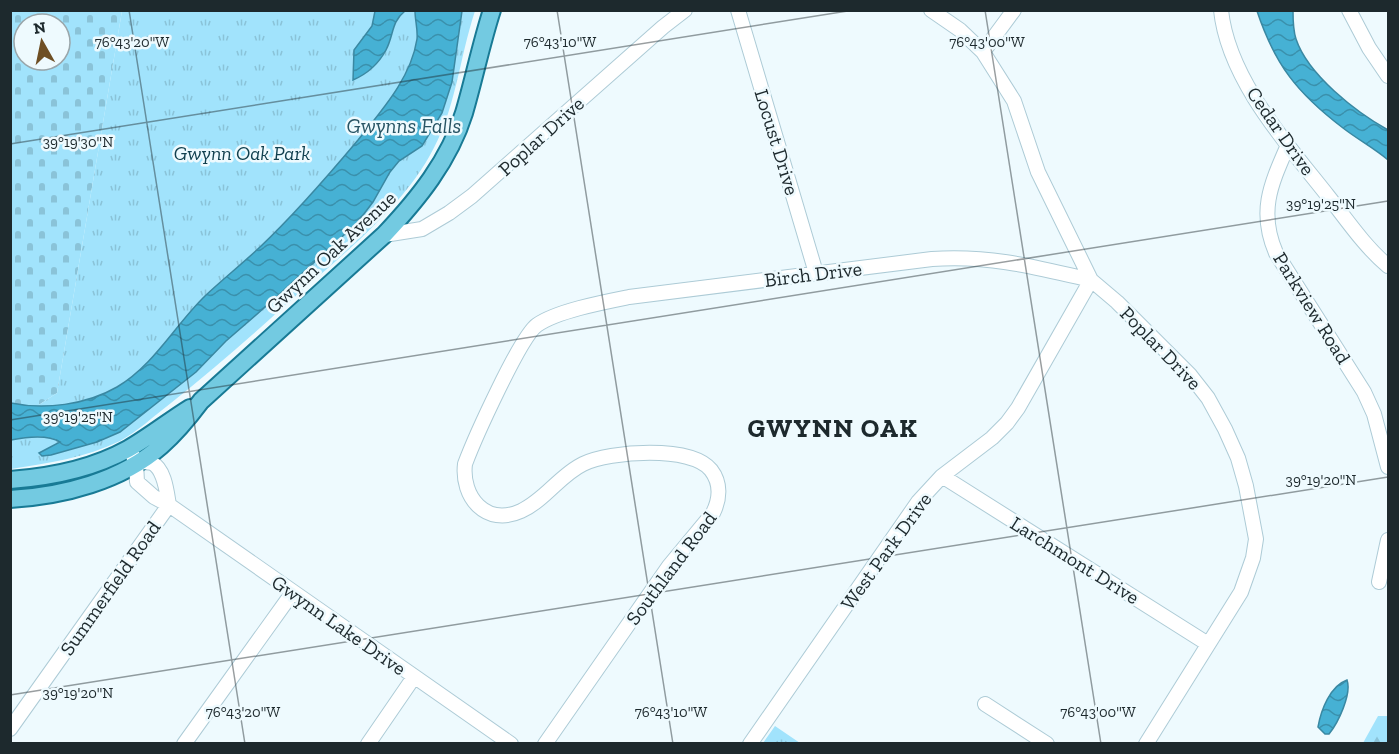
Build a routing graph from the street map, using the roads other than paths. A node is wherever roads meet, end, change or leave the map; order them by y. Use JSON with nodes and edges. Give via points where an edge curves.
{"nodes":[{"id":1,"x":492,"y":10,"type":"edge"},
{"id":2,"x":685,"y":10,"type":"edge"},
{"id":3,"x":738,"y":10,"type":"edge"},
{"id":4,"x":931,"y":10,"type":"edge"},
{"id":5,"x":1014,"y":10,"type":"edge"},
{"id":6,"x":1221,"y":10,"type":"edge"},
{"id":7,"x":1349,"y":10,"type":"edge"},
{"id":8,"x":983,"y":52,"type":"junction"},
{"id":9,"x":1389,"y":76,"type":"edge"},
{"id":10,"x":1288,"y":145,"type":"junction"},
{"id":11,"x":384,"y":235,"type":"junction"},
{"id":12,"x":1389,"y":266,"type":"edge"},
{"id":13,"x":816,"y":273,"type":"junction"},
{"id":14,"x":1091,"y":280,"type":"junction"},
{"id":15,"x":537,"y":325,"type":"joint"},
{"id":16,"x":133,"y":455,"type":"junction"},
{"id":17,"x":1389,"y":467,"type":"edge"},
{"id":18,"x":942,"y":476,"type":"junction"},
{"id":19,"x":10,"y":480,"type":"edge"},
{"id":20,"x":10,"y":499,"type":"edge"},
{"id":21,"x":169,"y":505,"type":"junction"},
{"id":22,"x":1389,"y":540,"type":"edge"},
{"id":23,"x":1379,"y":582,"type":"dead end"},
{"id":24,"x":293,"y":592,"type":"junction"},
{"id":25,"x":1208,"y":644,"type":"junction"},
{"id":26,"x":414,"y":677,"type":"junction"},
{"id":27,"x":985,"y":704,"type":"dead end"},
{"id":28,"x":10,"y":729,"type":"edge"},
{"id":29,"x":184,"y":744,"type":"edge"},
{"id":30,"x":368,"y":744,"type":"edge"},
{"id":31,"x":511,"y":744,"type":"edge"},
{"id":32,"x":545,"y":744,"type":"edge"},
{"id":33,"x":750,"y":744,"type":"edge"},
{"id":34,"x":1047,"y":744,"type":"edge"},
{"id":35,"x":1146,"y":744,"type":"edge"}],
"edges":[{"from":1,"to":11,"type":"main road","name":"Gwynn Oak Avenue","via":[[453,141],[428,184]]},
{"from":2,"to":11,"type":"street","name":"Poplar Drive","via":[[465,201],[422,229]]},
{"from":3,"to":13,"type":"street","name":"Locust Drive"},
{"from":4,"to":8,"type":"street","name":"Poplar Drive"},
{"from":5,"to":8,"type":"street"},
{"from":6,"to":10,"type":"street","name":"Cedar Drive","via":[[1236,61]]},
{"from":7,"to":9,"type":"street"},
{"from":8,"to":14,"type":"street","name":"Poplar Drive","via":[[1014,101],[1038,172]]},
{"from":10,"to":12,"type":"street","name":"Cedar Drive","via":[[1357,233]]},
{"from":10,"to":17,"type":"street","name":"Parkview Road","via":[[1268,199],[1266,217],[1271,241],[1364,392]]},
{"from":11,"to":16,"type":"main road","name":"Gwynn Oak Avenue","via":[[201,401],[160,447]]},
{"from":13,"to":14,"type":"street","name":"Birch Drive","via":[[961,257],[1011,261]]},
{"from":13,"to":15,"type":"street","name":"Birch Drive","via":[[629,297],[581,308]]},
{"from":14,"to":18,"type":"street","name":"West Park Drive","via":[[1012,415],[992,438]]},
{"from":14,"to":25,"type":"street","name":"Poplar Drive","via":[[1190,375],[1226,429],[1238,458],[1253,516],[1254,558],[1241,592]]},
{"from":15,"to":32,"type":"street","name":"Southland Road","via":[[522,342],[465,464],[465,485],[474,502],[494,515],[519,512],[582,464],[623,453],[702,461],[717,480],[719,492],[713,513],[669,566]]},
{"from":16,"to":19,"type":"main road","name":"Gwynn Oak Avenue","via":[[55,474]]},
{"from":16,"to":20,"type":"main road","name":"Gwynn Oak Avenue","via":[[109,477],[87,485]]},
{"from":16,"to":21,"type":"street","via":[[158,468]]},
{"from":16,"to":21,"type":"street","name":"Gwynn Lake Drive","via":[[137,482],[153,498]]},
{"from":18,"to":25,"type":"street","name":"Larchmont Drive"},
{"from":18,"to":33,"type":"street","name":"West Park Drive","via":[[918,502]]},
{"from":21,"to":24,"type":"street","name":"Gwynn Lake Drive"},
{"from":21,"to":28,"type":"street","name":"Summerfield Road"},
{"from":22,"to":23,"type":"street"},
{"from":24,"to":26,"type":"street","name":"Gwynn Lake Drive"},
{"from":24,"to":29,"type":"street"},
{"from":25,"to":35,"type":"street","name":"Poplar Drive"},
{"from":26,"to":30,"type":"street"},
{"from":26,"to":31,"type":"street","name":"Gwynn Lake Drive"},
{"from":27,"to":34,"type":"street"}]}
